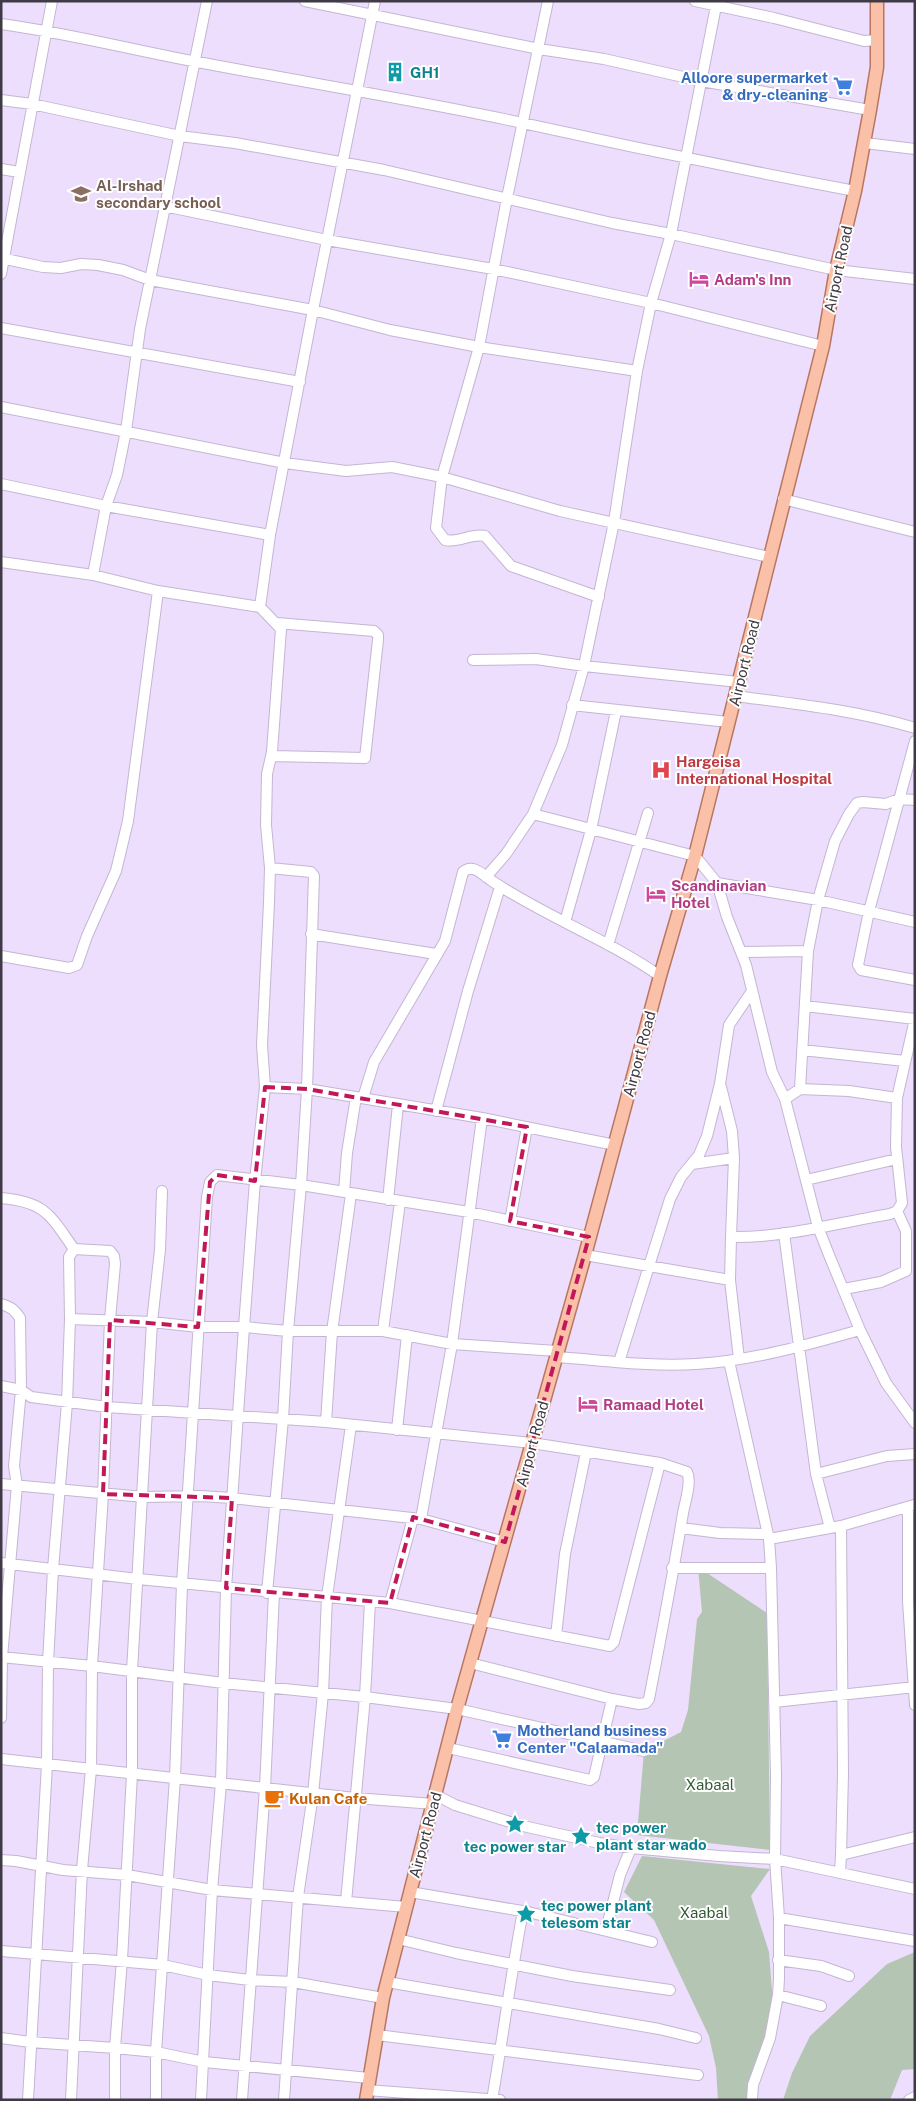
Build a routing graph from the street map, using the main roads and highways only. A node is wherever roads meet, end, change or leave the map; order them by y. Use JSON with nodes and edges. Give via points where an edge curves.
{"nodes":[{"id":1,"x":876,"y":1,"type":"edge"},
{"id":2,"x":368,"y":2089,"type":"edge"}],
"edges":[{"from":1,"to":2,"type":"main road","name":"Airport Road","via":[[877,66],[865,143],[836,270],[823,346],[695,856],[457,1709],[383,1998]]}]}
